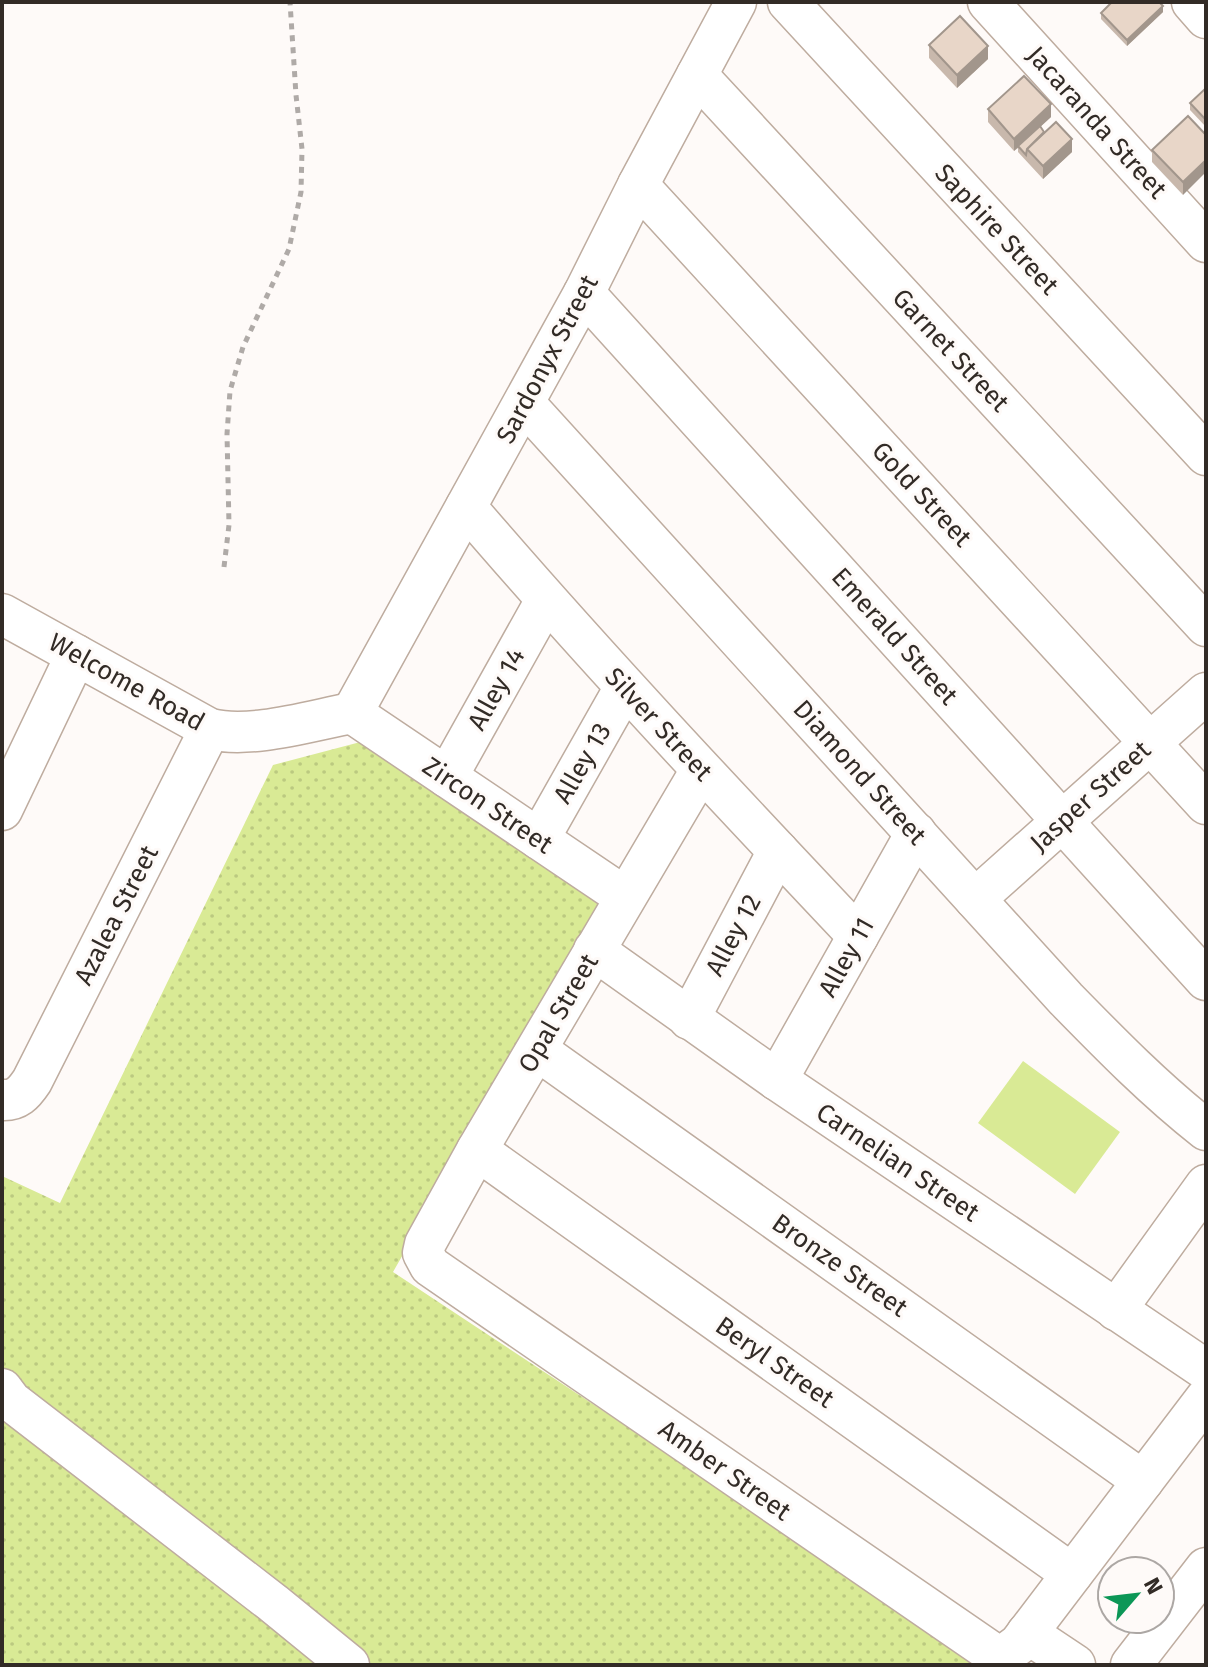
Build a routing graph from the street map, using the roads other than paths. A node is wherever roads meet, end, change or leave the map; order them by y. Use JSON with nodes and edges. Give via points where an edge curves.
{"nodes":[{"id":1,"x":736,"y":2,"type":"edge"},
{"id":2,"x":788,"y":2,"type":"edge"},
{"id":3,"x":988,"y":2,"type":"edge"},
{"id":4,"x":1192,"y":2,"type":"edge"},
{"id":5,"x":1206,"y":18,"type":"edge"},
{"id":6,"x":697,"y":75,"type":"junction"},
{"id":7,"x":638,"y":185,"type":"junction"},
{"id":8,"x":1206,"y":242,"type":"edge"},
{"id":9,"x":584,"y":293,"type":"junction"},
{"id":10,"x":524,"y":403,"type":"junction"},
{"id":11,"x":1206,"y":455,"type":"edge"},
{"id":12,"x":466,"y":507,"type":"junction"},
{"id":13,"x":546,"y":600,"type":"junction"},
{"id":14,"x":2,"y":614,"type":"edge"},
{"id":15,"x":1206,"y":626,"type":"edge"},
{"id":16,"x":76,"y":655,"type":"junction"},
{"id":17,"x":625,"y":687,"type":"junction"},
{"id":18,"x":1206,"y":693,"type":"edge"},
{"id":19,"x":352,"y":713,"type":"junction"},
{"id":20,"x":210,"y":729,"type":"junction"},
{"id":21,"x":1150,"y":743,"type":"junction"},
{"id":22,"x":701,"y":770,"type":"junction"},
{"id":23,"x":447,"y":777,"type":"junction"},
{"id":24,"x":1206,"y":804,"type":"edge"},
{"id":25,"x":2,"y":810,"type":"edge"},
{"id":26,"x":1062,"y":821,"type":"junction"},
{"id":27,"x":916,"y":833,"type":"junction"},
{"id":28,"x":539,"y":839,"type":"junction"},
{"id":29,"x":778,"y":851,"type":"junction"},
{"id":30,"x":625,"y":897,"type":"junction"},
{"id":31,"x":975,"y":899,"type":"junction"},
{"id":32,"x":858,"y":936,"type":"junction"},
{"id":33,"x":594,"y":950,"type":"junction"},
{"id":34,"x":1206,"y":980,"type":"edge"},
{"id":35,"x":689,"y":1019,"type":"junction"},
{"id":36,"x":537,"y":1050,"type":"junction"},
{"id":37,"x":777,"y":1080,"type":"junction"},
{"id":38,"x":10,"y":1099,"type":"edge"},
{"id":39,"x":1206,"y":1130,"type":"edge"},
{"id":40,"x":477,"y":1150,"type":"junction"},
{"id":41,"x":1206,"y":1185,"type":"edge"},
{"id":42,"x":425,"y":1259,"type":"joint"},
{"id":43,"x":1116,"y":1310,"type":"junction"},
{"id":44,"x":1203,"y":1369,"type":"edge"},
{"id":45,"x":5,"y":1397,"type":"edge"},
{"id":46,"x":1192,"y":1443,"type":"edge"},
{"id":47,"x":1143,"y":1481,"type":"junction"},
{"id":48,"x":1206,"y":1568,"type":"edge"},
{"id":49,"x":1072,"y":1574,"type":"junction"},
{"id":50,"x":1027,"y":1633,"type":"junction"},
{"id":51,"x":349,"y":1665,"type":"edge"},
{"id":52,"x":1075,"y":1665,"type":"edge"},
{"id":53,"x":1131,"y":1665,"type":"edge"}],
"edges":[{"from":1,"to":6,"type":"street","name":"Sardonyx Street"},
{"from":2,"to":11,"type":"street","name":"Saphire Street"},
{"from":3,"to":8,"type":"street","name":"Jacaranda Street"},
{"from":4,"to":5,"type":"street"},
{"from":6,"to":7,"type":"street","name":"Sardonyx Street"},
{"from":6,"to":15,"type":"street","name":"Garnet Street"},
{"from":7,"to":9,"type":"street","name":"Sardonyx Street"},
{"from":7,"to":21,"type":"street","name":"Gold Street"},
{"from":9,"to":10,"type":"street","name":"Sardonyx Street"},
{"from":9,"to":26,"type":"street","name":"Emerald Street"},
{"from":10,"to":12,"type":"street","name":"Sardonyx Street"},
{"from":10,"to":27,"type":"street","name":"Diamond Street"},
{"from":12,"to":13,"type":"street","name":"Silver Street"},
{"from":12,"to":19,"type":"street","name":"Sardonyx Street"},
{"from":13,"to":17,"type":"street","name":"Silver Street"},
{"from":13,"to":23,"type":"street","name":"Alley 14"},
{"from":14,"to":16,"type":"street","name":"Welcome Road"},
{"from":16,"to":20,"type":"street","name":"Welcome Road"},
{"from":16,"to":25,"type":"street"},
{"from":17,"to":22,"type":"street","name":"Silver Street"},
{"from":17,"to":28,"type":"street","name":"Alley 13"},
{"from":18,"to":21,"type":"street","name":"Jasper Street"},
{"from":19,"to":20,"type":"street","name":"Welcome Road","via":[[246,733]]},
{"from":19,"to":23,"type":"street","name":"Zircon Street"},
{"from":20,"to":38,"type":"street","name":"Azalea Street","via":[[32,1081]]},
{"from":21,"to":24,"type":"street","name":"Gold Street"},
{"from":21,"to":26,"type":"street","name":"Jasper Street"},
{"from":22,"to":29,"type":"street","name":"Silver Street"},
{"from":22,"to":30,"type":"street","name":"Opal Street"},
{"from":23,"to":28,"type":"street","name":"Zircon Street"},
{"from":26,"to":31,"type":"street","name":"Jasper Street"},
{"from":26,"to":34,"type":"street","name":"Emerald Street"},
{"from":27,"to":31,"type":"street","name":"Diamond Street"},
{"from":27,"to":32,"type":"street","name":"Alley 11"},
{"from":28,"to":30,"type":"street","name":"Zircon Street"},
{"from":29,"to":32,"type":"street","name":"Silver Street"},
{"from":29,"to":35,"type":"street","name":"Alley 12"},
{"from":30,"to":33,"type":"street","name":"Opal Street"},
{"from":31,"to":39,"type":"street","name":"Diamond Street","via":[[1128,1063]]},
{"from":32,"to":37,"type":"street","name":"Alley 11"},
{"from":33,"to":35,"type":"street","name":"Carnelian Street"},
{"from":33,"to":36,"type":"street","name":"Opal Street"},
{"from":35,"to":37,"type":"street","name":"Carnelian Street"},
{"from":36,"to":40,"type":"street","name":"Opal Street"},
{"from":36,"to":47,"type":"street","name":"Bronze Street"},
{"from":37,"to":43,"type":"street","name":"Carnelian Street"},
{"from":40,"to":42,"type":"street","name":"Opal Street","via":[[425,1244]]},
{"from":40,"to":49,"type":"street","name":"Beryl Street"},
{"from":41,"to":43,"type":"street"},
{"from":42,"to":50,"type":"street","name":"Amber Street","via":[[994,1654],[1007,1653]]},
{"from":43,"to":44,"type":"street","name":"Carnelian Street"},
{"from":44,"to":46,"type":"street","name":"Amber Street"},
{"from":45,"to":51,"type":"street"},
{"from":46,"to":47,"type":"street","name":"Amber Street"},
{"from":47,"to":49,"type":"street","name":"Amber Street"},
{"from":48,"to":53,"type":"street"},
{"from":49,"to":50,"type":"street","name":"Amber Street"},
{"from":50,"to":52,"type":"street"}]}
